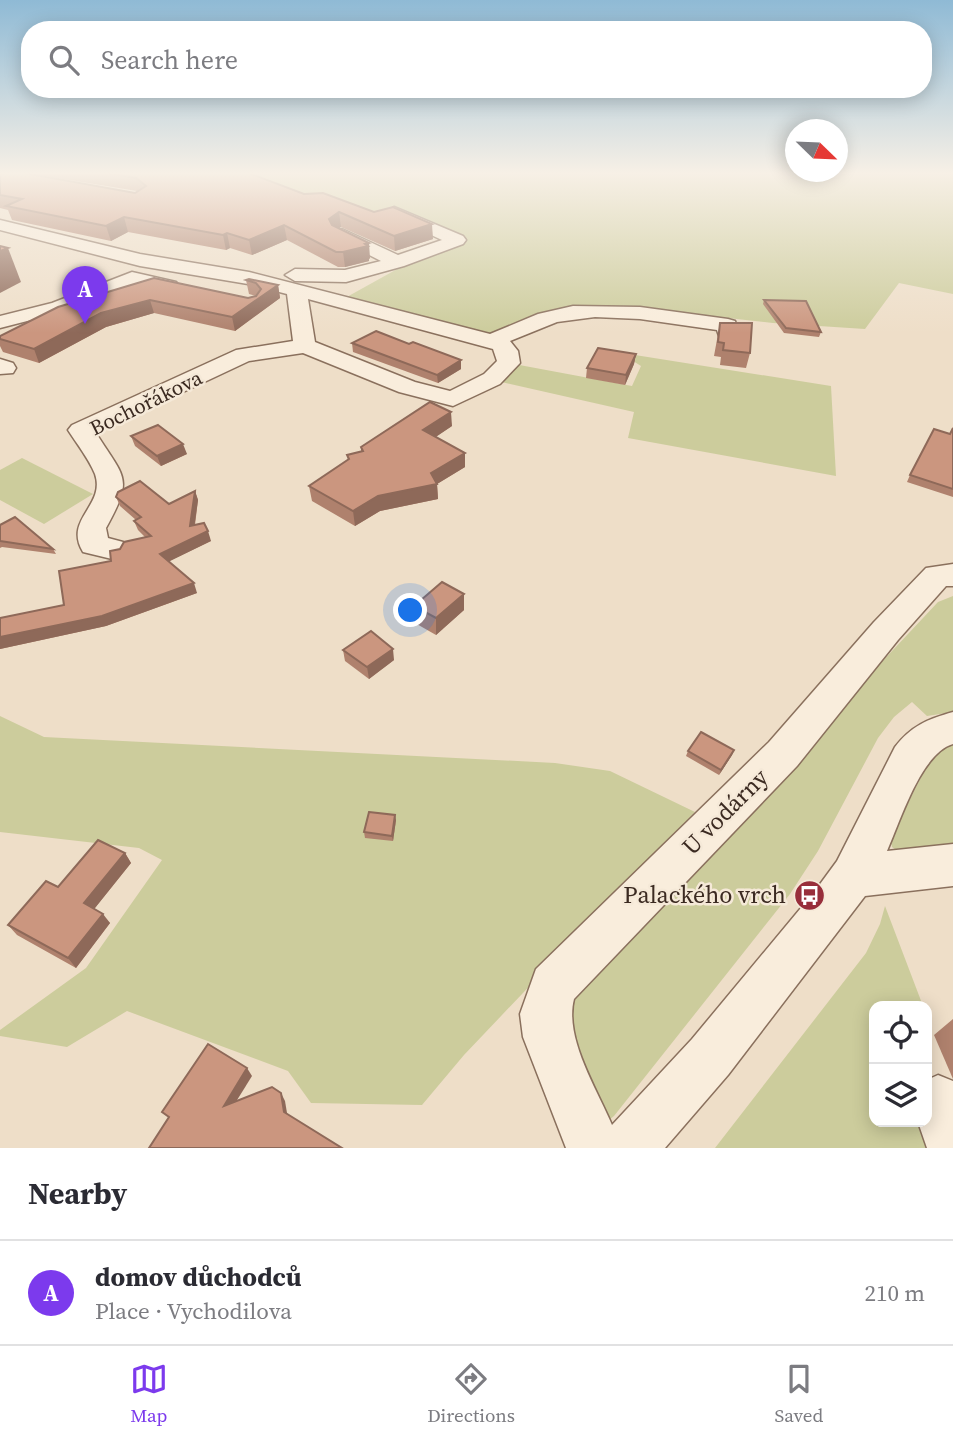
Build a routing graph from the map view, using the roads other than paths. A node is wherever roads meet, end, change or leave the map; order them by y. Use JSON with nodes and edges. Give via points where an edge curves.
{"nodes":[{"id":1,"x":2,"y":226,"type":"edge"},
{"id":2,"x":425,"y":226,"type":"edge"},
{"id":3,"x":342,"y":234,"type":"edge"},
{"id":4,"x":397,"y":262,"type":"junction"},
{"id":5,"x":249,"y":278,"type":"junction"},
{"id":6,"x":185,"y":289,"type":"edge"},
{"id":7,"x":296,"y":290,"type":"junction"},
{"id":8,"x":0,"y":322,"type":"edge"},
{"id":9,"x":727,"y":331,"type":"edge"},
{"id":10,"x":493,"y":341,"type":"junction"},
{"id":11,"x":305,"y":346,"type":"junction"},
{"id":12,"x":112,"y":549,"type":"edge"},
{"id":13,"x":953,"y":575,"type":"edge"},
{"id":14,"x":953,"y":728,"type":"edge"},
{"id":15,"x":953,"y":865,"type":"edge"},
{"id":16,"x":853,"y":876,"type":"junction"},
{"id":17,"x":594,"y":1148,"type":"edge"},
{"id":18,"x":628,"y":1148,"type":"edge"}],
"edges":[{"from":1,"to":5,"type":"street","via":[[140,260]]},
{"from":2,"to":4,"type":"street","via":[[457,240]]},
{"from":3,"to":4,"type":"street"},
{"from":4,"to":5,"type":"street","via":[[339,277],[269,274]]},
{"from":5,"to":7,"type":"street"},
{"from":6,"to":8,"type":"street","via":[[132,278],[60,307]]},
{"from":7,"to":10,"type":"street"},
{"from":7,"to":11,"type":"street"},
{"from":9,"to":10,"type":"street","via":[[728,325],[662,317],[571,313]]},
{"from":10,"to":11,"type":"street","via":[[502,344],[509,363],[492,379],[453,399],[407,387]]},
{"from":11,"to":12,"type":"street","name":"Bochořákova","via":[[244,355],[81,430],[108,475],[110,495],[91,528],[94,545]]},
{"from":13,"to":17,"type":"street","name":"U vodárny","via":[[937,576],[783,754],[553,986],[545,1014],[548,1037]]},
{"from":14,"to":16,"type":"street","via":[[931,733],[909,759]]},
{"from":15,"to":16,"type":"street"},
{"from":16,"to":18,"type":"street","via":[[804,944]]}]}
